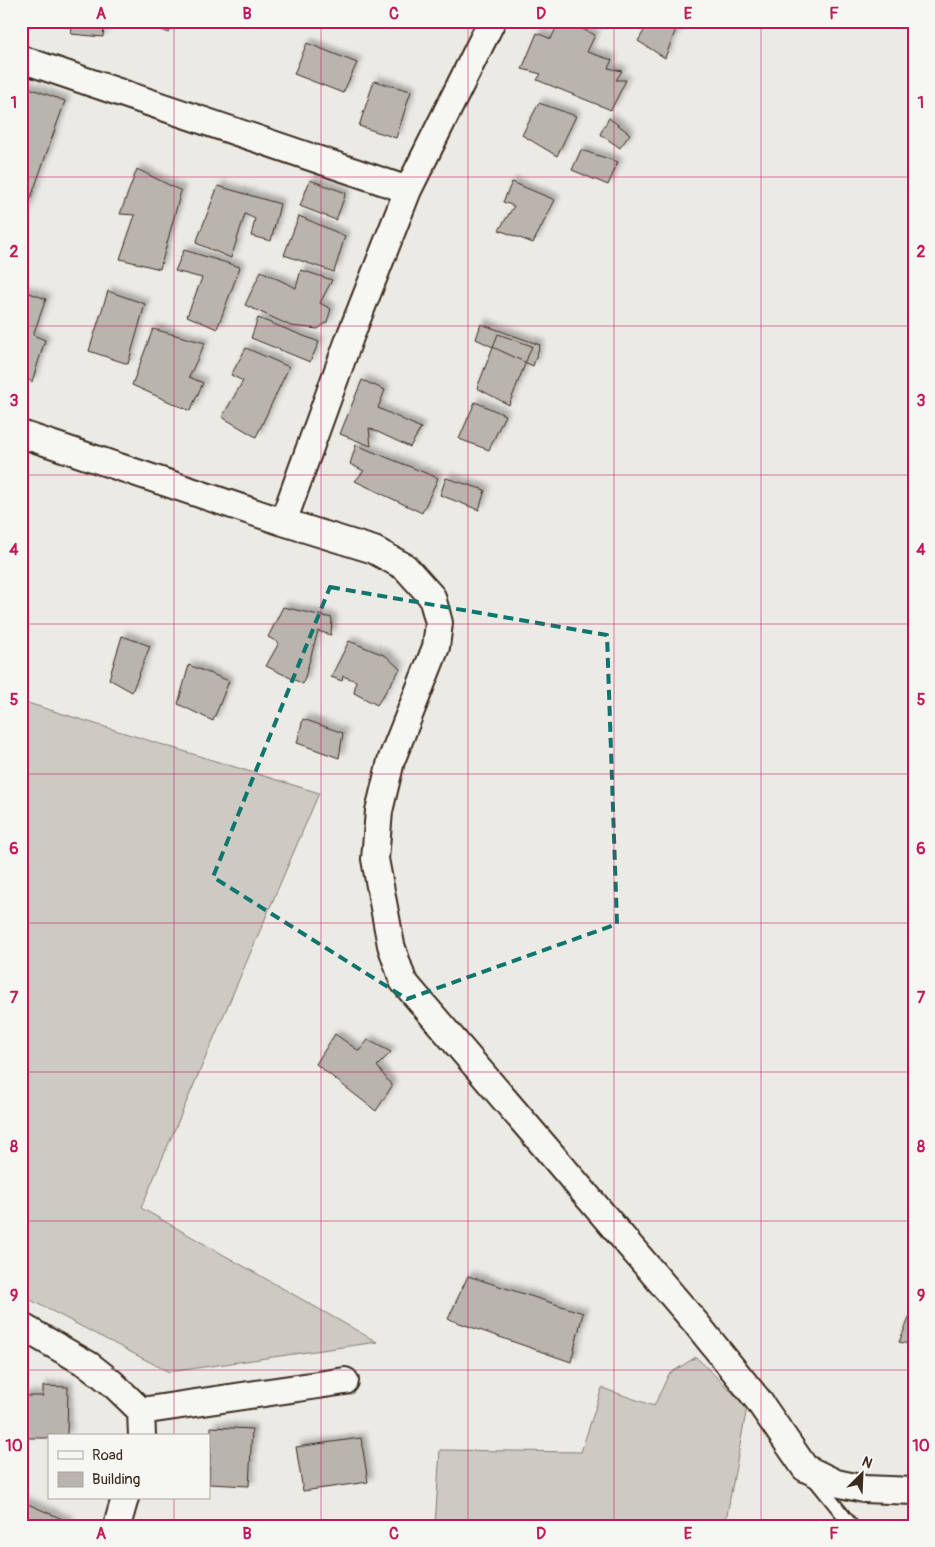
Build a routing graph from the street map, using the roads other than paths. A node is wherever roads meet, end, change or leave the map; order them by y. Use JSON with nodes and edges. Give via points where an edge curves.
{"nodes":[{"id":1,"x":492,"y":21,"type":"edge"},
{"id":2,"x":21,"y":59,"type":"edge"},
{"id":3,"x":408,"y":190,"type":"junction"},
{"id":4,"x":21,"y":434,"type":"edge"},
{"id":5,"x":283,"y":522,"type":"junction"},
{"id":6,"x":21,"y":1326,"type":"edge"},
{"id":7,"x":344,"y":1381,"type":"dead end"},
{"id":8,"x":142,"y":1423,"type":"edge"},
{"id":9,"x":805,"y":1468,"type":"junction"},
{"id":10,"x":914,"y":1491,"type":"edge"},
{"id":11,"x":124,"y":1500,"type":"edge"},
{"id":12,"x":117,"y":1526,"type":"edge"},
{"id":13,"x":852,"y":1526,"type":"edge"}],
"edges":[{"from":1,"to":3,"type":"street"},
{"from":2,"to":3,"type":"street"},
{"from":3,"to":5,"type":"street"},
{"from":4,"to":5,"type":"street"},
{"from":5,"to":9,"type":"street","via":[[374,550],[404,567],[432,597],[439,624],[436,647],[391,761],[379,811],[375,859],[391,945],[403,981],[695,1322],[758,1400]]},
{"from":6,"to":8,"type":"street","via":[[88,1365],[112,1383]]},
{"from":7,"to":8,"type":"street"},
{"from":9,"to":10,"type":"street","via":[[836,1483],[864,1489]]},
{"from":9,"to":13,"type":"lane"},
{"from":11,"to":12,"type":"street"}]}
